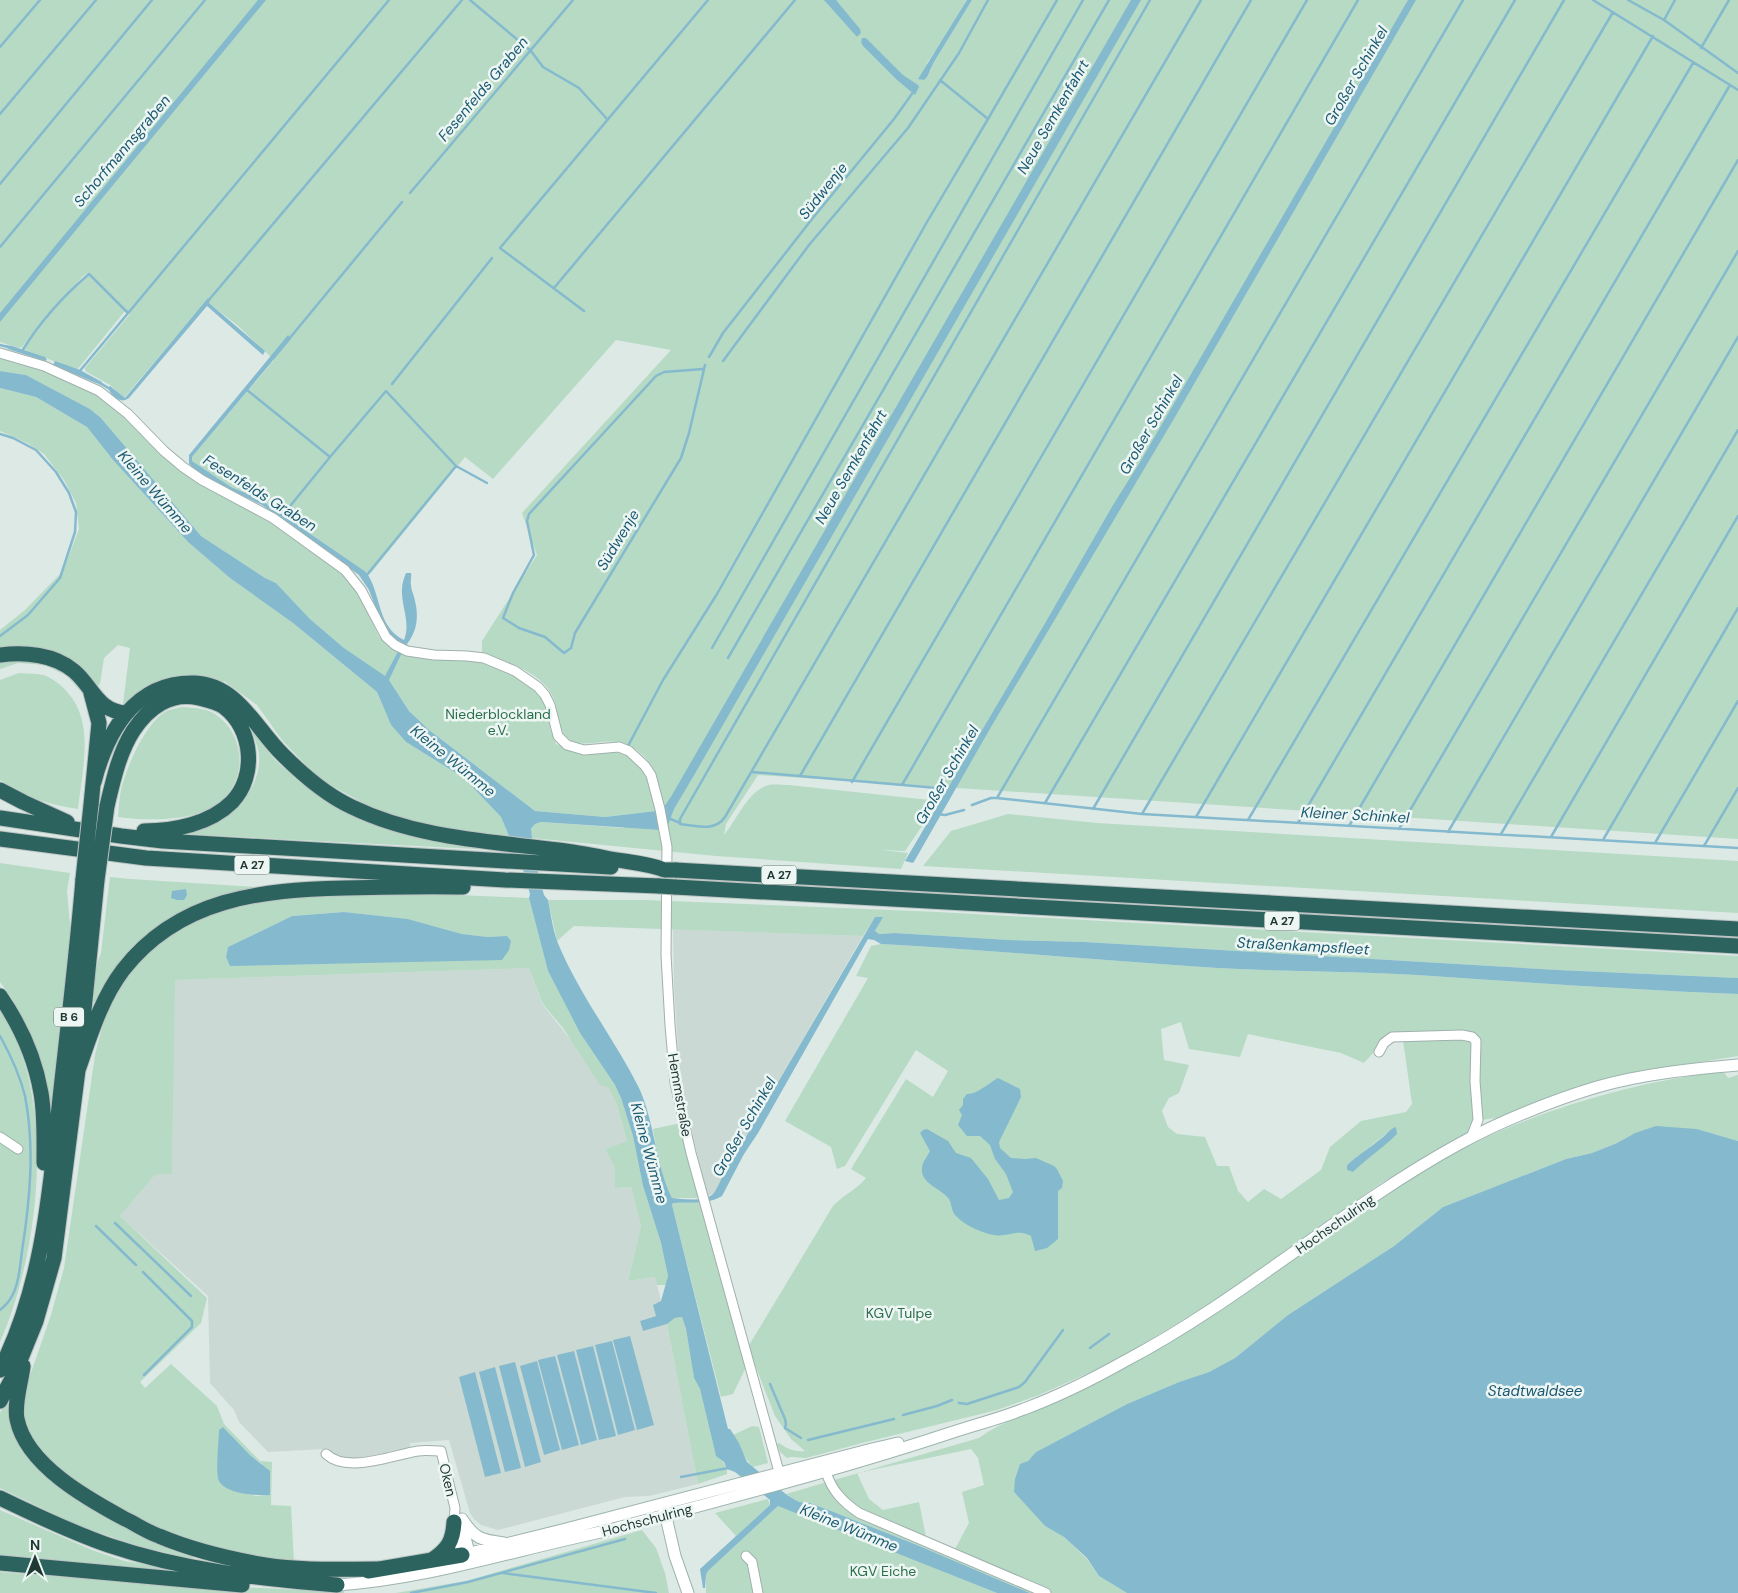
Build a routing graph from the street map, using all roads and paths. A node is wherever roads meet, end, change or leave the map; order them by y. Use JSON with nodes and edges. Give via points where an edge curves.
{"nodes":[{"id":1,"x":0,"y":353,"type":"edge"},
{"id":2,"x":0,"y":655,"type":"edge"},
{"id":3,"x":90,"y":691,"type":"junction"},
{"id":4,"x":126,"y":713,"type":"junction"},
{"id":5,"x":94,"y":782,"type":"junction"},
{"id":6,"x":0,"y":790,"type":"edge"},
{"id":7,"x":0,"y":818,"type":"edge"},
{"id":8,"x":50,"y":825,"type":"junction"},
{"id":9,"x":76,"y":826,"type":"junction"},
{"id":10,"x":0,"y":839,"type":"edge"},
{"id":11,"x":560,"y":857,"type":"junction"},
{"id":12,"x":90,"y":879,"type":"junction"},
{"id":13,"x":505,"y":884,"type":"junction"},
{"id":14,"x":1738,"y":929,"type":"edge"},
{"id":15,"x":1738,"y":946,"type":"edge"},
{"id":16,"x":0,"y":996,"type":"edge"},
{"id":17,"x":1379,"y":1052,"type":"dead end"},
{"id":18,"x":1738,"y":1065,"type":"edge"},
{"id":19,"x":78,"y":1070,"type":"junction"},
{"id":20,"x":1478,"y":1120,"type":"junction"},
{"id":21,"x":1495,"y":1127,"type":"junction"},
{"id":22,"x":0,"y":1137,"type":"edge"},
{"id":23,"x":1471,"y":1138,"type":"junction"},
{"id":24,"x":18,"y":1149,"type":"dead end"},
{"id":25,"x":44,"y":1225,"type":"junction"},
{"id":26,"x":25,"y":1348,"type":"junction"},
{"id":27,"x":0,"y":1370,"type":"edge"},
{"id":28,"x":0,"y":1401,"type":"edge"},
{"id":29,"x":951,"y":1432,"type":"junction"},
{"id":30,"x":326,"y":1454,"type":"dead end"},
{"id":31,"x":826,"y":1472,"type":"junction"},
{"id":32,"x":780,"y":1481,"type":"junction"},
{"id":33,"x":0,"y":1498,"type":"edge"},
{"id":34,"x":664,"y":1510,"type":"junction"},
{"id":35,"x":457,"y":1516,"type":"junction"},
{"id":36,"x":511,"y":1544,"type":"junction"},
{"id":37,"x":746,"y":1556,"type":"dead end"},
{"id":38,"x":467,"y":1559,"type":"junction"},
{"id":39,"x":429,"y":1562,"type":"junction"},
{"id":40,"x":0,"y":1563,"type":"edge"},
{"id":41,"x":378,"y":1569,"type":"junction"},
{"id":42,"x":244,"y":1575,"type":"junction"},
{"id":43,"x":337,"y":1585,"type":"junction"},
{"id":44,"x":688,"y":1593,"type":"edge"},
{"id":45,"x":758,"y":1593,"type":"edge"},
{"id":46,"x":1046,"y":1593,"type":"edge"}],
"edges":[{"from":1,"to":32,"type":"street","name":"Hemmstraße","via":[[44,366],[99,391],[183,467],[273,518],[345,570],[361,590],[380,629],[395,645],[434,655],[484,658],[515,671],[545,695],[558,736],[567,746],[584,750],[619,747],[640,759],[651,775],[667,847],[669,1015],[676,1083],[691,1153]]},
{"from":2,"to":3,"type":"highway","via":[[35,655],[61,663],[74,670]]},
{"from":3,"to":4,"type":"highway","via":[[109,709]]},
{"from":3,"to":5,"type":"highway","via":[[99,724]]},
{"from":4,"to":5,"type":"highway","number":"B 6","via":[[105,747]]},
{"from":4,"to":11,"type":"highway","via":[[134,704],[163,688],[197,683],[209,686],[236,699],[298,770],[350,806],[415,830],[494,842]]},
{"from":5,"to":12,"type":"highway","number":"B 6","bridge":true},
{"from":6,"to":9,"type":"highway"},
{"from":7,"to":8,"type":"highway","number":"A 27"},
{"from":8,"to":9,"type":"highway"},
{"from":8,"to":11,"type":"highway","number":"A 27","via":[[163,840],[494,860]]},
{"from":9,"to":12,"type":"highway","number":"B 6","bridge":true,"via":[[154,831],[190,825],[213,816],[232,802],[243,786],[248,767],[248,746],[235,718],[224,707],[189,695],[172,697],[150,711],[133,731],[114,775],[107,806]]},
{"from":10,"to":13,"type":"highway","number":"A 27","via":[[146,858]]},
{"from":11,"to":14,"type":"highway","number":"A 27","via":[[665,869]]},
{"from":12,"to":19,"type":"highway","number":"B 6"},
{"from":12,"to":25,"type":"highway","number":"B 6"},
{"from":13,"to":15,"type":"highway","number":"A 27","bridge":true,"via":[[659,886]]},
{"from":13,"to":19,"type":"highway","via":[[260,893],[212,906],[179,920],[150,942],[123,971],[101,1008]]},
{"from":16,"to":25,"type":"highway","via":[[21,1032],[41,1092]]},
{"from":17,"to":20,"type":"street","via":[[1392,1037],[1472,1037],[1476,1041]]},
{"from":18,"to":21,"type":"street","name":"Hochschulring","via":[[1650,1075],[1598,1087],[1542,1106]]},
{"from":19,"to":26,"type":"highway","number":"B 6","via":[[54,1258]]},
{"from":20,"to":21,"type":"street"},
{"from":20,"to":23,"type":"street"},
{"from":21,"to":23,"type":"street","name":"Hochschulring"},
{"from":22,"to":24,"type":"street"},
{"from":23,"to":29,"type":"street","name":"Hochschulring","via":[[1369,1199],[1212,1309],[1125,1362],[1023,1410]]},
{"from":25,"to":27,"type":"highway","number":"B 6","via":[[30,1292]]},
{"from":26,"to":28,"type":"highway","number":"B 6"},
{"from":26,"to":41,"type":"highway","via":[[17,1418],[21,1432],[44,1464],[97,1504],[159,1536],[219,1555],[265,1565]]},
{"from":29,"to":31,"type":"street","name":"Hochschulring"},
{"from":29,"to":32,"type":"street","name":"Hochschulring","via":[[872,1449]]},
{"from":30,"to":35,"type":"street","name":"Oken","via":[[332,1459],[354,1463],[420,1450],[441,1451]]},
{"from":31,"to":32,"type":"street","name":"Hochschulring"},
{"from":31,"to":46,"type":"street","via":[[833,1490],[842,1501],[875,1521]]},
{"from":32,"to":34,"type":"street","name":"Hochschulring","via":[[757,1491]]},
{"from":32,"to":34,"type":"street","name":"Hochschulring","via":[[767,1476]]},
{"from":33,"to":42,"type":"highway","via":[[108,1545],[171,1562]]},
{"from":34,"to":36,"type":"street","name":"Hochschulring"},
{"from":34,"to":38,"type":"street","name":"Hochschulring"},
{"from":34,"to":44,"type":"street"},
{"from":35,"to":36,"type":"street","via":[[479,1537]]},
{"from":35,"to":38,"type":"street","name":"Oken"},
{"from":35,"to":39,"type":"highway","via":[[450,1544]]},
{"from":36,"to":38,"type":"street","name":"Hochschulring"},
{"from":37,"to":45,"type":"street","via":[[752,1562]]},
{"from":38,"to":39,"type":"highway"},
{"from":38,"to":43,"type":"street","name":"Hochschulring","via":[[363,1584]]},
{"from":39,"to":41,"type":"highway"},
{"from":40,"to":43,"type":"highway","via":[[263,1587]]},
{"from":41,"to":42,"type":"highway","via":[[336,1575]]},
{"from":42,"to":43,"type":"highway"}]}
